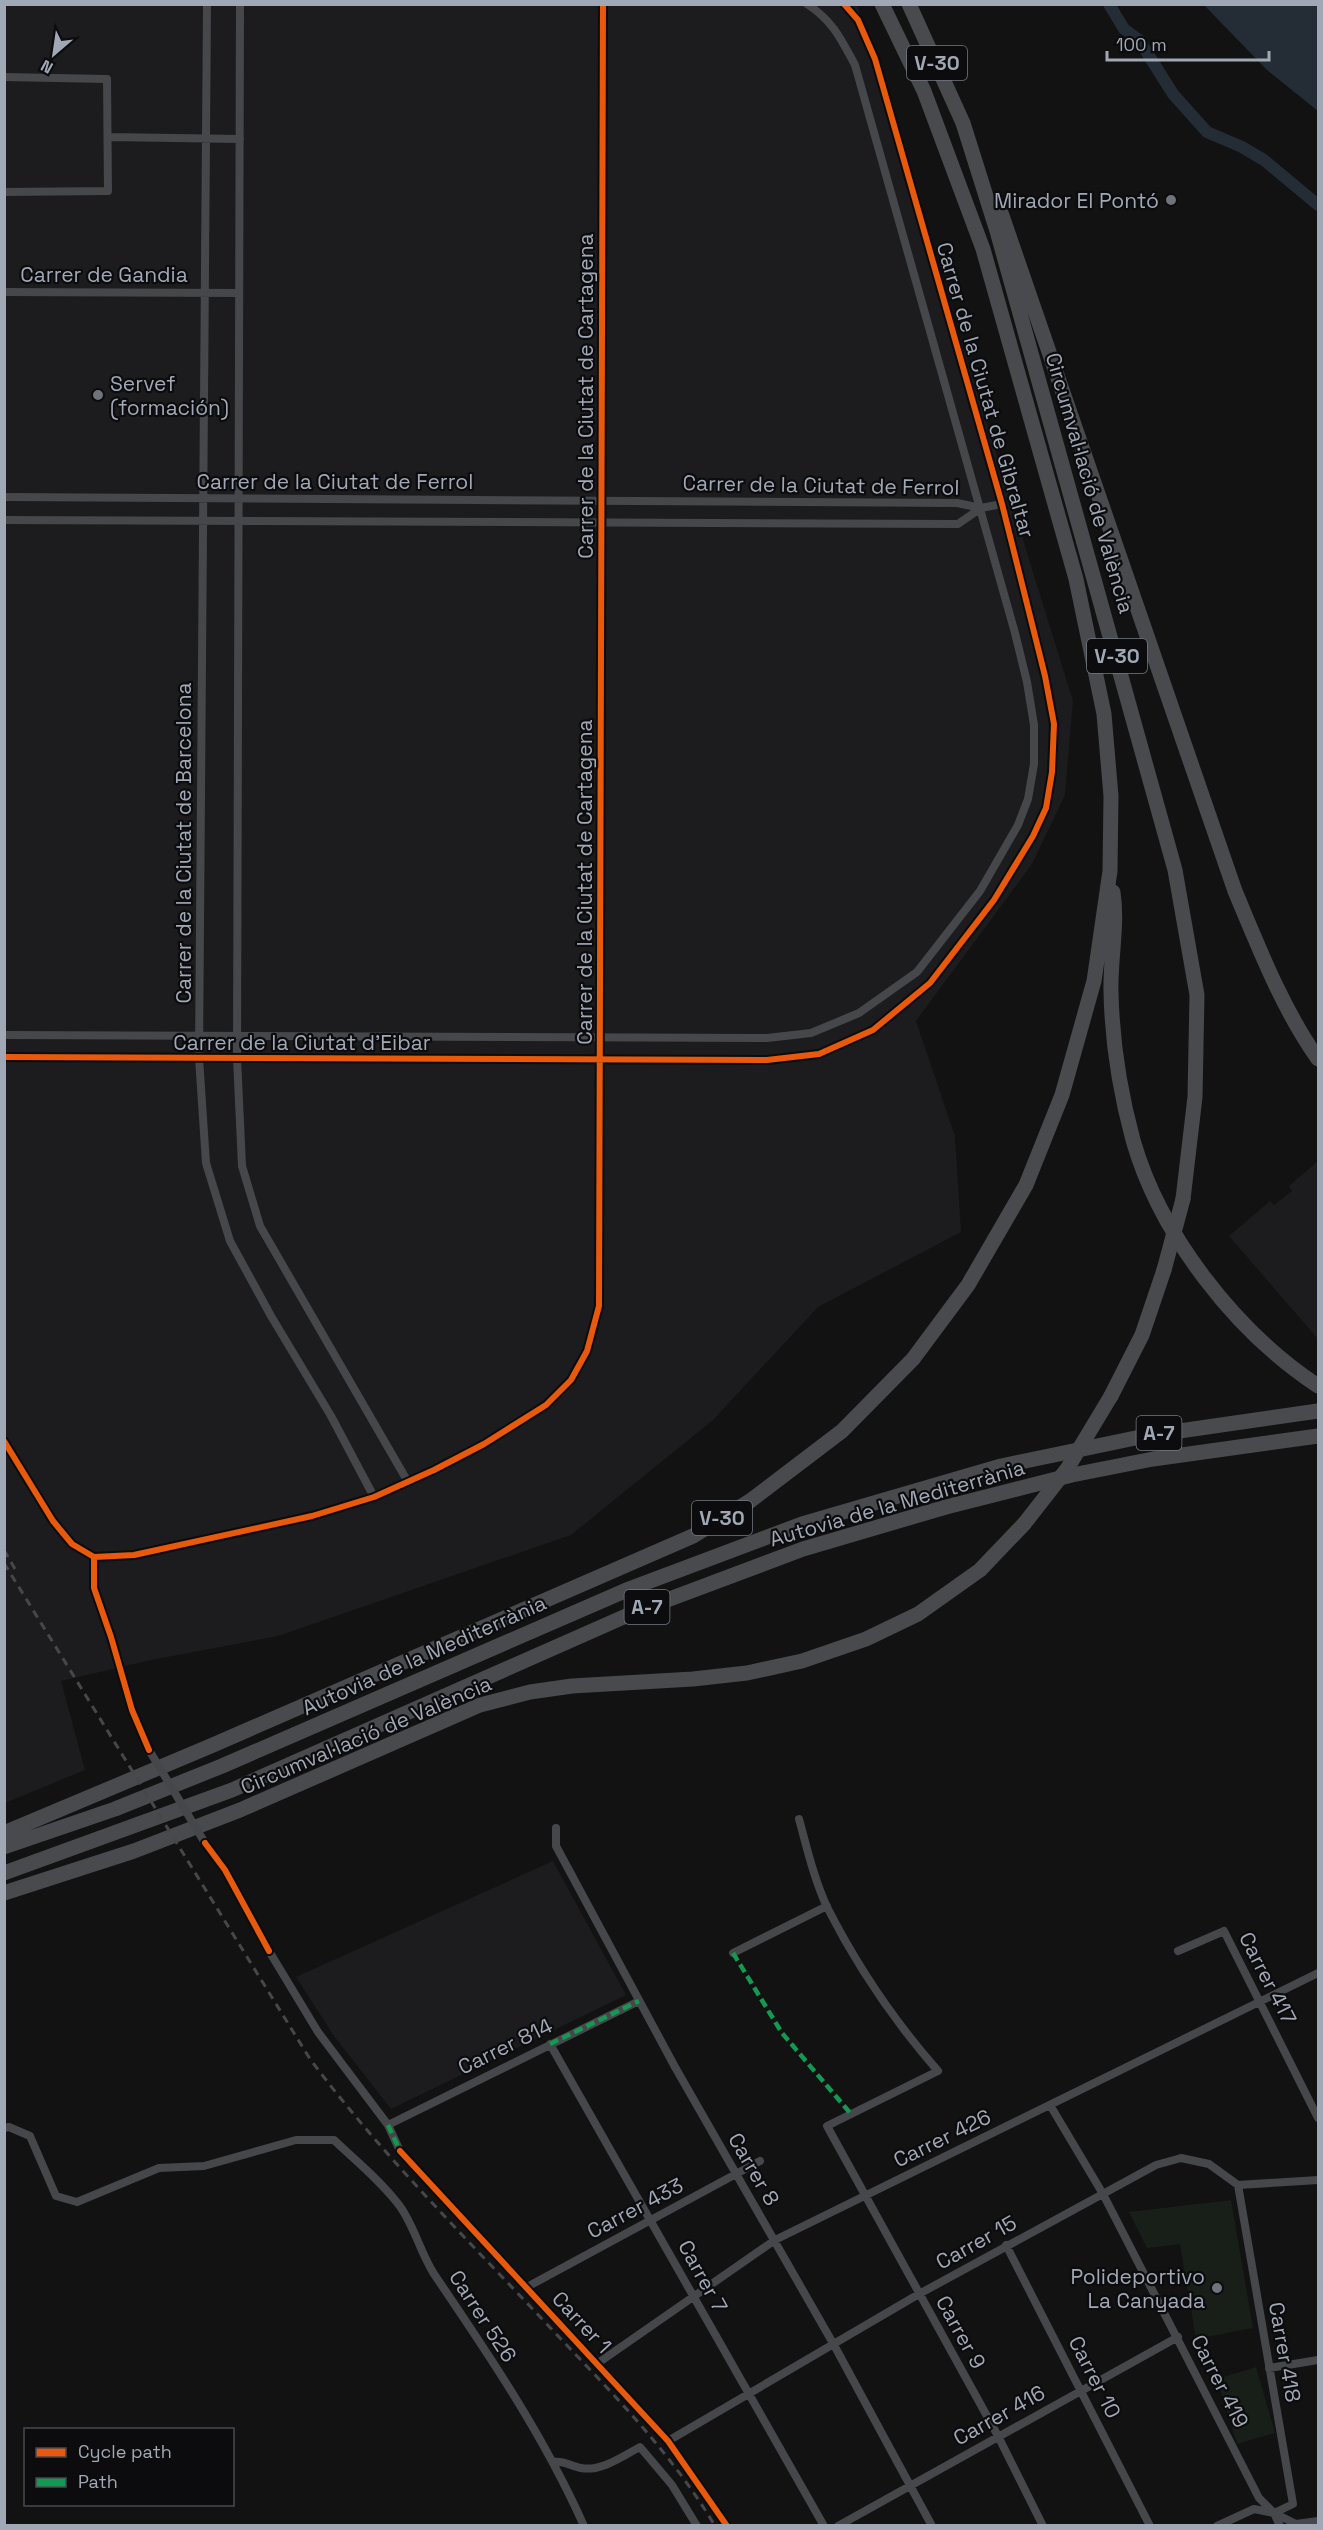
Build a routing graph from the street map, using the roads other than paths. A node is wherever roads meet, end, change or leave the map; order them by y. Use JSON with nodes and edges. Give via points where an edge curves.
{"nodes":[{"id":1,"x":207,"y":4,"type":"edge"},
{"id":2,"x":240,"y":4,"type":"edge"},
{"id":3,"x":603,"y":4,"type":"edge"},
{"id":4,"x":807,"y":4,"type":"edge"},
{"id":5,"x":844,"y":4,"type":"edge"},
{"id":6,"x":882,"y":4,"type":"edge"},
{"id":7,"x":909,"y":4,"type":"edge"},
{"id":8,"x":4,"y":77,"type":"edge"},
{"id":9,"x":963,"y":123,"type":"junction"},
{"id":10,"x":108,"y":137,"type":"junction"},
{"id":11,"x":205,"y":138,"type":"junction"},
{"id":12,"x":240,"y":139,"type":"junction"},
{"id":13,"x":4,"y":192,"type":"edge"},
{"id":14,"x":4,"y":292,"type":"edge"},
{"id":15,"x":204,"y":292,"type":"junction"},
{"id":16,"x":239,"y":293,"type":"junction"},
{"id":17,"x":4,"y":497,"type":"edge"},
{"id":18,"x":203,"y":498,"type":"junction"},
{"id":19,"x":239,"y":499,"type":"junction"},
{"id":20,"x":602,"y":501,"type":"junction"},
{"id":21,"x":1002,"y":504,"type":"junction"},
{"id":22,"x":981,"y":508,"type":"junction"},
{"id":23,"x":4,"y":520,"type":"edge"},
{"id":24,"x":203,"y":521,"type":"junction"},
{"id":25,"x":239,"y":521,"type":"junction"},
{"id":26,"x":601,"y":522,"type":"junction"},
{"id":27,"x":1110,"y":872,"type":"junction"},
{"id":28,"x":4,"y":1035,"type":"edge"},
{"id":29,"x":200,"y":1036,"type":"junction"},
{"id":30,"x":237,"y":1036,"type":"junction"},
{"id":31,"x":600,"y":1038,"type":"junction"},
{"id":32,"x":4,"y":1057,"type":"edge"},
{"id":33,"x":199,"y":1058,"type":"junction"},
{"id":34,"x":237,"y":1058,"type":"junction"},
{"id":35,"x":1318,"y":1059,"type":"edge"},
{"id":36,"x":599,"y":1060,"type":"junction"},
{"id":37,"x":1318,"y":1386,"type":"edge"},
{"id":38,"x":1318,"y":1411,"type":"edge"},
{"id":39,"x":1318,"y":1436,"type":"edge"},
{"id":40,"x":4,"y":1441,"type":"edge"},
{"id":41,"x":408,"y":1482,"type":"junction"},
{"id":42,"x":374,"y":1497,"type":"junction"},
{"id":43,"x":94,"y":1557,"type":"junction"},
{"id":44,"x":799,"y":1819,"type":"dead end"},
{"id":45,"x":556,"y":1828,"type":"dead end"},
{"id":46,"x":4,"y":1833,"type":"edge"},
{"id":47,"x":4,"y":1847,"type":"edge"},
{"id":48,"x":4,"y":1873,"type":"edge"},
{"id":49,"x":4,"y":1893,"type":"edge"},
{"id":50,"x":827,"y":1906,"type":"junction"},
{"id":51,"x":1178,"y":1951,"type":"dead end"},
{"id":52,"x":733,"y":1953,"type":"dead end"},
{"id":53,"x":1318,"y":1973,"type":"edge"},
{"id":54,"x":639,"y":2001,"type":"junction"},
{"id":55,"x":1260,"y":2002,"type":"junction"},
{"id":56,"x":550,"y":2044,"type":"junction"},
{"id":57,"x":1050,"y":2105,"type":"junction"},
{"id":58,"x":1318,"y":2118,"type":"edge"},
{"id":59,"x":388,"y":2125,"type":"junction"},
{"id":60,"x":4,"y":2128,"type":"edge"},
{"id":61,"x":760,"y":2161,"type":"dead end"},
{"id":62,"x":736,"y":2174,"type":"junction"},
{"id":63,"x":1318,"y":2180,"type":"edge"},
{"id":64,"x":1238,"y":2185,"type":"junction"},
{"id":65,"x":1103,"y":2194,"type":"junction"},
{"id":66,"x":866,"y":2195,"type":"junction"},
{"id":67,"x":651,"y":2219,"type":"junction"},
{"id":68,"x":775,"y":2240,"type":"junction"},
{"id":69,"x":1006,"y":2245,"type":"junction"},
{"id":70,"x":527,"y":2287,"type":"junction"},
{"id":71,"x":919,"y":2294,"type":"junction"},
{"id":72,"x":693,"y":2295,"type":"junction"},
{"id":73,"x":1178,"y":2337,"type":"junction"},
{"id":74,"x":834,"y":2345,"type":"junction"},
{"id":75,"x":1318,"y":2360,"type":"edge"},
{"id":76,"x":598,"y":2363,"type":"junction"},
{"id":77,"x":1269,"y":2368,"type":"junction"},
{"id":78,"x":1082,"y":2390,"type":"junction"},
{"id":79,"x":748,"y":2395,"type":"junction"},
{"id":80,"x":998,"y":2436,"type":"junction"},
{"id":81,"x":668,"y":2441,"type":"junction"},
{"id":82,"x":553,"y":2462,"type":"junction"},
{"id":83,"x":909,"y":2486,"type":"junction"},
{"id":84,"x":1274,"y":2513,"type":"junction"},
{"id":85,"x":1318,"y":2521,"type":"edge"},
{"id":86,"x":584,"y":2526,"type":"edge"},
{"id":87,"x":697,"y":2526,"type":"edge"},
{"id":88,"x":727,"y":2526,"type":"edge"},
{"id":89,"x":824,"y":2526,"type":"edge"},
{"id":90,"x":838,"y":2526,"type":"edge"},
{"id":91,"x":932,"y":2526,"type":"edge"},
{"id":92,"x":1043,"y":2526,"type":"edge"},
{"id":93,"x":1150,"y":2526,"type":"edge"},
{"id":94,"x":1217,"y":2526,"type":"edge"},
{"id":95,"x":1280,"y":2526,"type":"edge"}],
"edges":[{"from":1,"to":11,"type":"street","name":"Carrer de la Ciutat de Barcelona"},
{"from":2,"to":12,"type":"street"},
{"from":3,"to":20,"type":"street","name":"Carrer de la Ciutat de Cartagena"},
{"from":4,"to":22,"type":"street","name":"Carrer de la Ciutat de Gibraltar","via":[[824,15],[855,66]]},
{"from":5,"to":21,"type":"street","name":"Carrer de la Ciutat de Gibraltar","via":[[858,20],[875,59]]},
{"from":6,"to":27,"type":"highway","name":"Circumval·lació de València","number":"V-30","via":[[924,91],[983,249],[1076,579],[1104,714],[1111,796]]},
{"from":7,"to":9,"type":"highway","name":"Circumval·lació de València","number":"V-30"},
{"from":8,"to":10,"type":"street","via":[[107,79]]},
{"from":9,"to":35,"type":"highway","via":[[979,150],[1236,891],[1266,965]]},
{"from":9,"to":49,"type":"highway","name":"Circumval·lació de València","number":"V-30","bridge":true,"via":[[1000,242],[1175,870],[1197,995],[1195,1097],[1183,1199],[1142,1335],[1111,1396],[1066,1469],[1024,1524],[980,1570],[918,1614],[866,1639],[802,1661],[747,1672],[572,1686],[530,1692],[480,1706],[240,1810],[134,1851]]},
{"from":10,"to":11,"type":"street"},
{"from":10,"to":13,"type":"street","via":[[108,190]]},
{"from":11,"to":12,"type":"street"},
{"from":11,"to":15,"type":"street","name":"Carrer de la Ciutat de Barcelona"},
{"from":12,"to":16,"type":"street"},
{"from":14,"to":15,"type":"street","name":"Carrer de Gandia"},
{"from":15,"to":16,"type":"street"},
{"from":15,"to":18,"type":"street","name":"Carrer de la Ciutat de Barcelona"},
{"from":16,"to":19,"type":"street"},
{"from":17,"to":18,"type":"street","name":"Carrer de la Ciutat de Ferrol"},
{"from":18,"to":19,"type":"street","name":"Carrer de la Ciutat de Ferrol"},
{"from":18,"to":24,"type":"street","name":"Carrer de la Ciutat de Barcelona"},
{"from":19,"to":20,"type":"street","name":"Carrer de la Ciutat de Ferrol"},
{"from":19,"to":25,"type":"street"},
{"from":20,"to":22,"type":"street","name":"Carrer de la Ciutat de Ferrol","via":[[957,502]]},
{"from":20,"to":26,"type":"street","name":"Carrer de la Ciutat de Cartagena"},
{"from":21,"to":22,"type":"street","name":"Carrer de la Ciutat de Gibraltar"},
{"from":21,"to":36,"type":"street","name":"Carrer de la Ciutat de Gibraltar","via":[[1054,724],[1046,808],[993,900],[930,983],[873,1030],[819,1054],[767,1060]]},
{"from":22,"to":26,"type":"street","name":"Carrer de la Ciutat de Ferrol","via":[[958,524]]},
{"from":22,"to":31,"type":"street","name":"Carrer de la Ciutat de Gibraltar","via":[[1027,682],[1034,725],[1034,764],[1028,800],[1018,825],[980,891],[916,972],[859,1013],[811,1034],[767,1038]]},
{"from":23,"to":24,"type":"street","name":"Carrer de la Ciutat de Ferrol"},
{"from":24,"to":25,"type":"street","name":"Carrer de la Ciutat de Ferrol"},
{"from":24,"to":29,"type":"street","name":"Carrer de la Ciutat de Barcelona"},
{"from":25,"to":26,"type":"street","name":"Carrer de la Ciutat de Ferrol"},
{"from":25,"to":30,"type":"street"},
{"from":26,"to":31,"type":"street","name":"Carrer de la Ciutat de Cartagena"},
{"from":27,"to":37,"type":"highway","via":[[1114,899],[1111,992],[1117,1066],[1142,1165],[1165,1214],[1196,1265],[1236,1314]]},
{"from":27,"to":46,"type":"highway","name":"Circumval·lació de València","number":"V-30","via":[[1094,981],[1062,1095],[1026,1185],[968,1285],[913,1359],[842,1431],[750,1501],[693,1536]]},
{"from":28,"to":29,"type":"street","name":"Carrer de la Ciutat d'Eibar"},
{"from":29,"to":30,"type":"street","name":"Carrer de la Ciutat d'Eibar"},
{"from":29,"to":33,"type":"street","name":"Carrer de la Ciutat de Barcelona"},
{"from":30,"to":31,"type":"street","name":"Carrer de la Ciutat d'Eibar"},
{"from":30,"to":34,"type":"street"},
{"from":31,"to":36,"type":"street","name":"Carrer de la Ciutat de Cartagena"},
{"from":32,"to":33,"type":"street","name":"Carrer de la Ciutat d'Eibar"},
{"from":33,"to":34,"type":"street","name":"Carrer de la Ciutat d'Eibar"},
{"from":33,"to":42,"type":"street","name":"Carrer de la Ciutat de Barcelona","via":[[206,1163],[230,1241],[332,1416]]},
{"from":34,"to":36,"type":"street","name":"Carrer de la Ciutat d'Eibar"},
{"from":34,"to":41,"type":"street","via":[[242,1166],[260,1226]]},
{"from":36,"to":41,"type":"street","name":"Carrer de la Ciutat de Cartagena","via":[[599,1306],[587,1351],[571,1380],[546,1405],[484,1444]]},
{"from":38,"to":47,"type":"highway","name":"Autovia de la Mediterrània","number":"A-7","via":[[1145,1436],[1001,1466],[802,1524],[629,1589],[115,1809]]},
{"from":39,"to":48,"type":"highway","name":"Autovia de la Mediterrània","number":"A-7","via":[[1153,1459],[1072,1475],[946,1506],[803,1549],[635,1612],[232,1790]]},
{"from":40,"to":43,"type":"street","via":[[53,1521],[72,1544]]},
{"from":41,"to":42,"type":"street","name":"Carrer de la Ciutat de Cartagena"},
{"from":42,"to":43,"type":"street","name":"Carrer de la Ciutat de Cartagena","via":[[312,1516],[134,1555]]},
{"from":43,"to":59,"type":"street","bridge":true,"via":[[94,1588],[132,1710],[149,1750],[225,1870],[318,2032]]},
{"from":44,"to":50,"type":"street"},
{"from":45,"to":54,"type":"street","name":"Carrer 8","via":[[556,1846]]},
{"from":50,"to":52,"type":"street"},
{"from":50,"to":66,"type":"street","name":"Carrer 9","via":[[904,2032],[938,2071],[827,2126]]},
{"from":51,"to":55,"type":"street","name":"Carrer 417","via":[[1224,1931]]},
{"from":53,"to":55,"type":"street","name":"Carrer 426"},
{"from":54,"to":56,"type":"street","name":"Carrer 814"},
{"from":54,"to":62,"type":"street","name":"Carrer 8"},
{"from":55,"to":57,"type":"street","name":"Carrer 426"},
{"from":55,"to":58,"type":"street","name":"Carrer 417"},
{"from":56,"to":59,"type":"street","name":"Carrer 814"},
{"from":56,"to":67,"type":"street","name":"Carrer 7"},
{"from":57,"to":65,"type":"street","name":"Carrer 419"},
{"from":57,"to":66,"type":"street","name":"Carrer 426"},
{"from":59,"to":70,"type":"street","name":"Carrer 1","via":[[400,2151]]},
{"from":60,"to":82,"type":"street","name":"Carrer 526","via":[[30,2136],[56,2196],[77,2202],[159,2168],[204,2166],[296,2140],[334,2140],[400,2206],[432,2270]]},
{"from":61,"to":62,"type":"street","name":"Carrer 433"},
{"from":62,"to":67,"type":"street","name":"Carrer 433"},
{"from":62,"to":68,"type":"street","name":"Carrer 8"},
{"from":63,"to":64,"type":"street"},
{"from":64,"to":65,"type":"street","name":"Carrer 15","via":[[1209,2164],[1181,2158],[1156,2165]]},
{"from":64,"to":77,"type":"street","name":"Carrer 418"},
{"from":65,"to":69,"type":"street","name":"Carrer 15"},
{"from":65,"to":73,"type":"street","name":"Carrer 419"},
{"from":66,"to":68,"type":"street","name":"Carrer 426"},
{"from":66,"to":71,"type":"street","name":"Carrer 9"},
{"from":67,"to":70,"type":"street","name":"Carrer 433"},
{"from":67,"to":72,"type":"street","name":"Carrer 7"},
{"from":68,"to":72,"type":"street","name":"Carrer 426"},
{"from":68,"to":74,"type":"street","name":"Carrer 8"},
{"from":69,"to":71,"type":"street","name":"Carrer 15"},
{"from":69,"to":78,"type":"street","name":"Carrer 10"},
{"from":70,"to":76,"type":"street","name":"Carrer 1"},
{"from":71,"to":74,"type":"street","name":"Carrer 15"},
{"from":71,"to":80,"type":"street","name":"Carrer 9"},
{"from":72,"to":76,"type":"street","name":"Carrer 426"},
{"from":72,"to":79,"type":"street","name":"Carrer 7"},
{"from":73,"to":78,"type":"street","name":"Carrer 416"},
{"from":73,"to":84,"type":"street","name":"Carrer 419","via":[[1259,2498]]},
{"from":74,"to":79,"type":"street","name":"Carrer 15"},
{"from":74,"to":83,"type":"street","name":"Carrer 8"},
{"from":75,"to":77,"type":"street"},
{"from":76,"to":81,"type":"street","name":"Carrer 1"},
{"from":77,"to":84,"type":"street","name":"Carrer 418","via":[[1293,2504]]},
{"from":78,"to":80,"type":"street","name":"Carrer 416"},
{"from":78,"to":93,"type":"street","name":"Carrer 10"},
{"from":79,"to":81,"type":"street","name":"Carrer 15"},
{"from":79,"to":89,"type":"street","name":"Carrer 7"},
{"from":80,"to":83,"type":"street","name":"Carrer 416"},
{"from":80,"to":92,"type":"street","name":"Carrer 9"},
{"from":81,"to":88,"type":"street","name":"Carrer 1"},
{"from":82,"to":86,"type":"street","name":"Carrer 526"},
{"from":82,"to":87,"type":"street","via":[[598,2468],[640,2447],[672,2485]]},
{"from":83,"to":90,"type":"street","name":"Carrer 416"},
{"from":83,"to":91,"type":"street","name":"Carrer 8"},
{"from":84,"to":85,"type":"street","via":[[1296,2524]]},
{"from":84,"to":94,"type":"street","via":[[1254,2509]]},
{"from":84,"to":95,"type":"street"}]}
